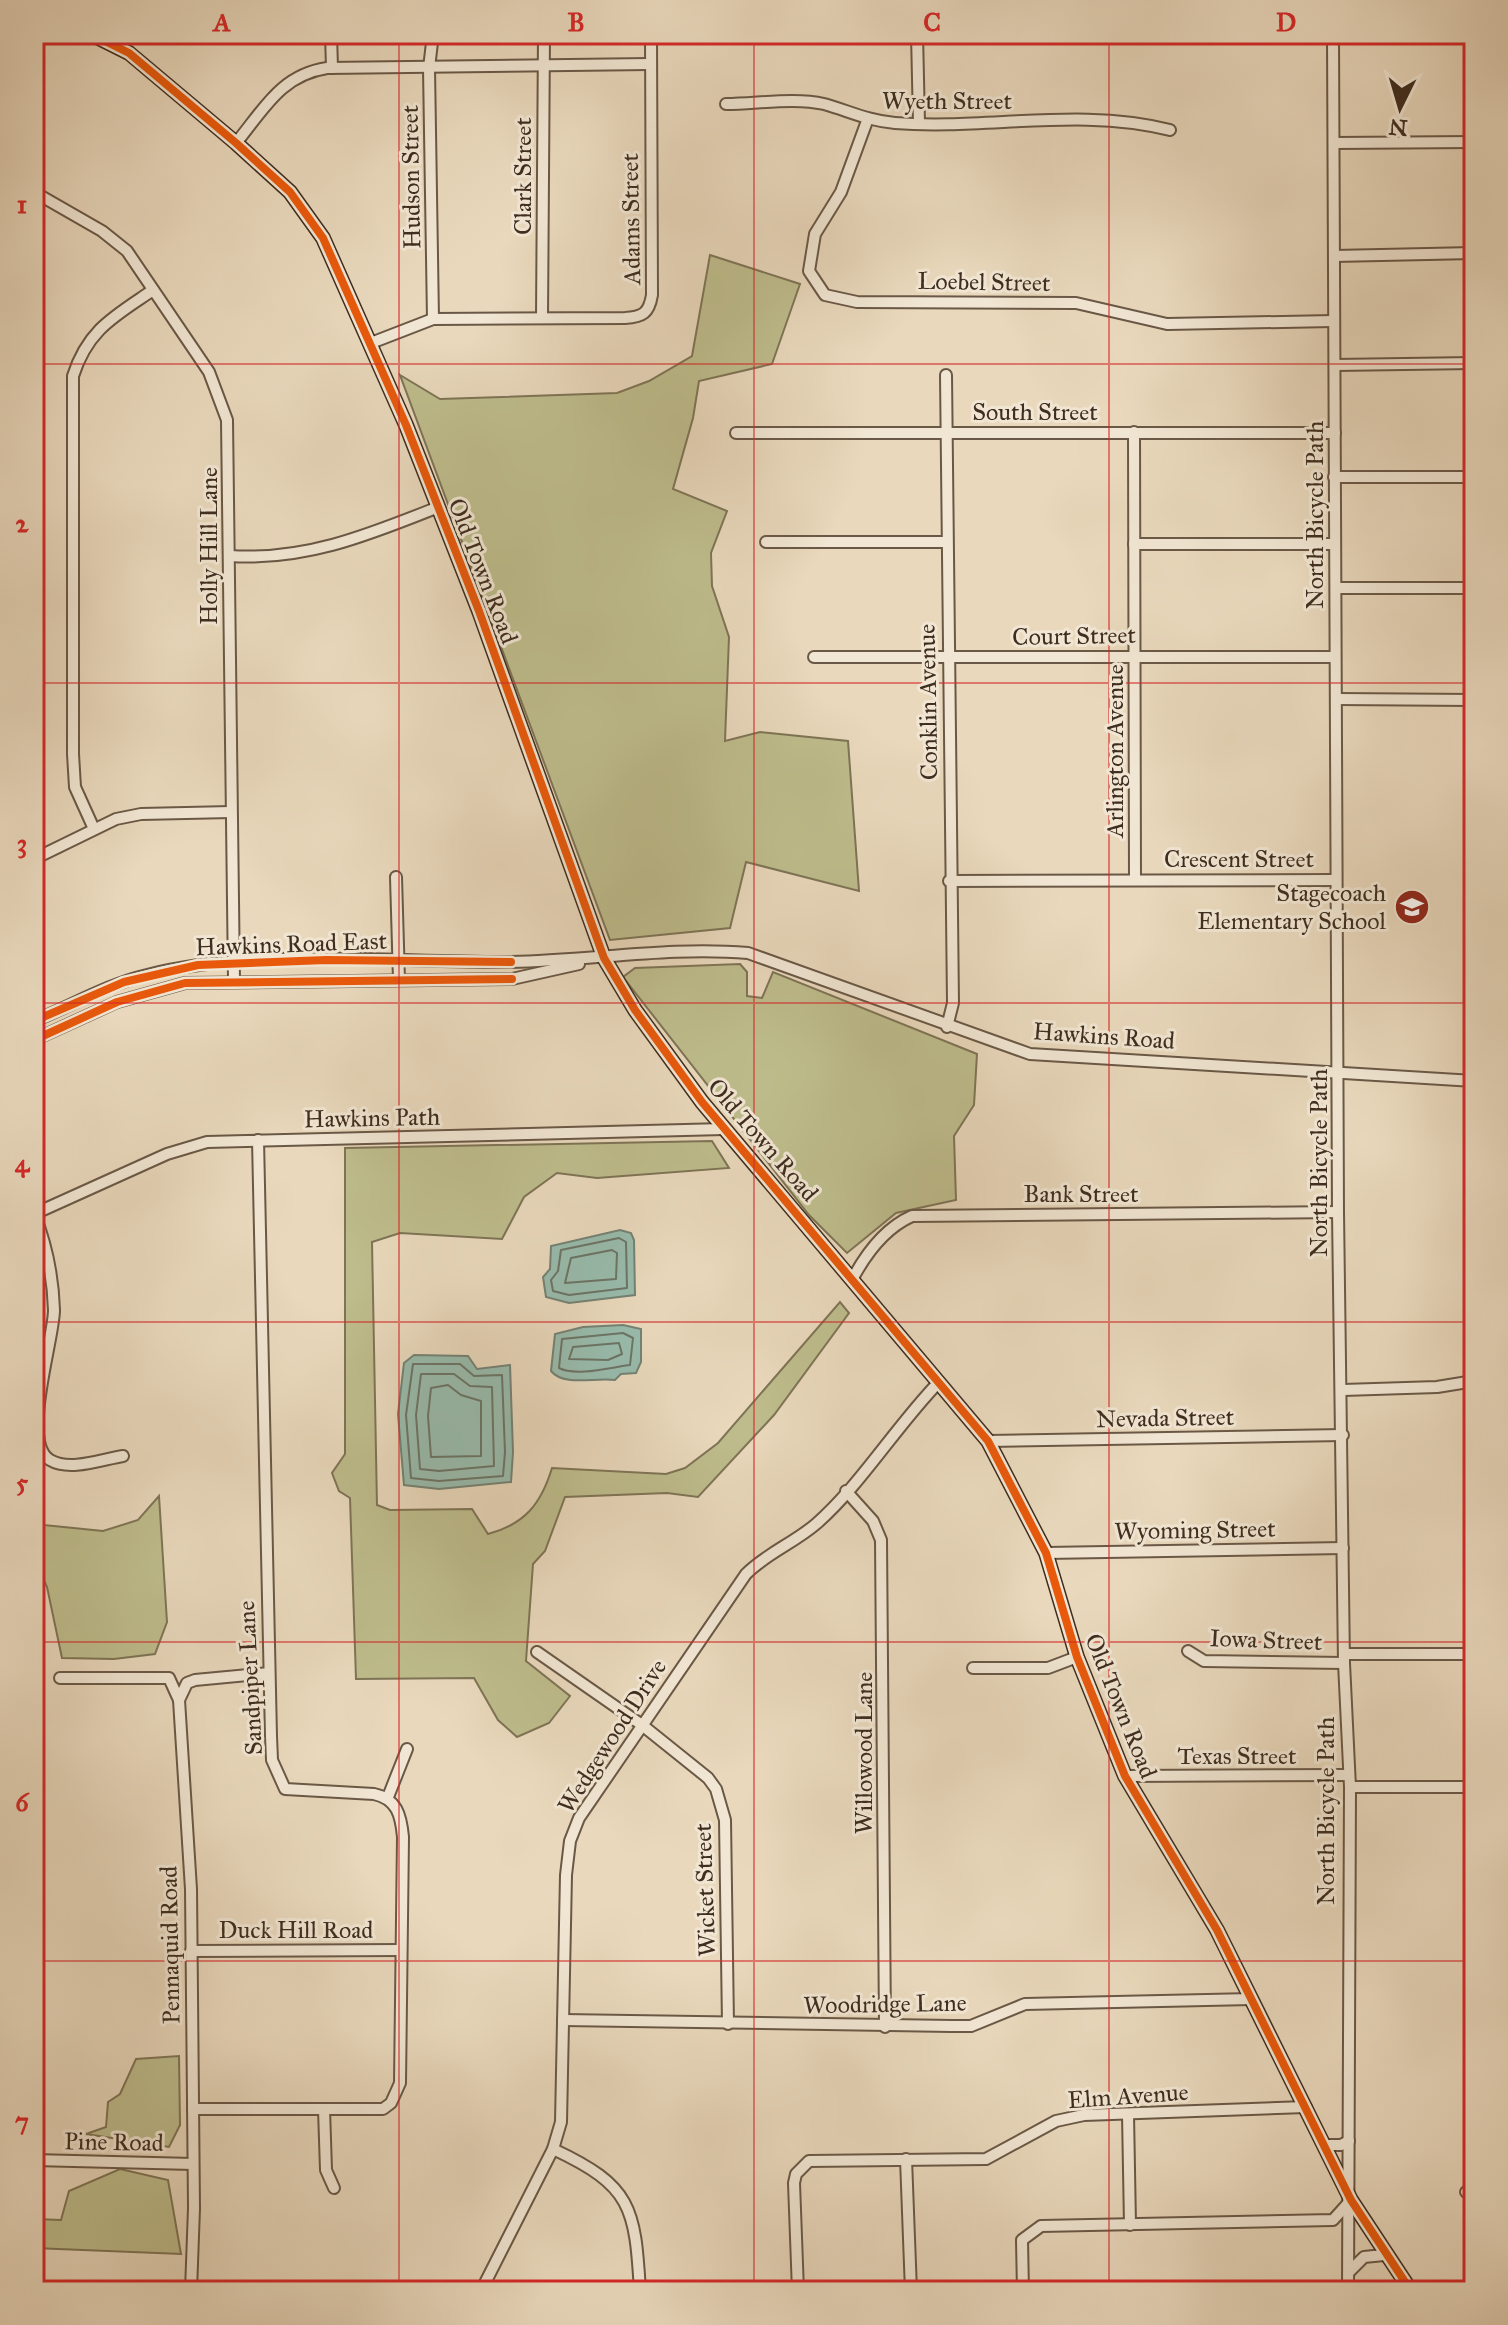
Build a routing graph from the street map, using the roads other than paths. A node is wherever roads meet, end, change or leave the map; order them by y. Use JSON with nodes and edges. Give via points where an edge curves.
{"nodes":[{"id":1,"x":91,"y":34,"type":"edge"},
{"id":2,"x":331,"y":34,"type":"edge"},
{"id":3,"x":433,"y":34,"type":"edge"},
{"id":4,"x":544,"y":34,"type":"edge"},
{"id":5,"x":651,"y":34,"type":"edge"},
{"id":6,"x":917,"y":34,"type":"edge"},
{"id":7,"x":1333,"y":34,"type":"edge"},
{"id":8,"x":650,"y":64,"type":"junction"},
{"id":9,"x":544,"y":66,"type":"junction"},
{"id":10,"x":332,"y":68,"type":"junction"},
{"id":11,"x":429,"y":68,"type":"junction"},
{"id":12,"x":726,"y":104,"type":"dead end"},
{"id":13,"x":867,"y":121,"type":"junction"},
{"id":14,"x":919,"y":123,"type":"junction"},
{"id":15,"x":1170,"y":130,"type":"dead end"},
{"id":16,"x":1474,"y":142,"type":"edge"},
{"id":17,"x":236,"y":143,"type":"junction"},
{"id":18,"x":1334,"y":143,"type":"junction"},
{"id":19,"x":34,"y":192,"type":"edge"},
{"id":20,"x":1474,"y":253,"type":"edge"},
{"id":21,"x":1334,"y":256,"type":"junction"},
{"id":22,"x":153,"y":290,"type":"junction"},
{"id":23,"x":542,"y":318,"type":"junction"},
{"id":24,"x":433,"y":319,"type":"junction"},
{"id":25,"x":1333,"y":321,"type":"junction"},
{"id":26,"x":371,"y":343,"type":"junction"},
{"id":27,"x":1474,"y":363,"type":"edge"},
{"id":28,"x":1335,"y":365,"type":"junction"},
{"id":29,"x":946,"y":375,"type":"dead end"},
{"id":30,"x":945,"y":432,"type":"junction"},
{"id":31,"x":1134,"y":432,"type":"junction"},
{"id":32,"x":736,"y":433,"type":"dead end"},
{"id":33,"x":1335,"y":433,"type":"junction"},
{"id":34,"x":1334,"y":477,"type":"junction"},
{"id":35,"x":1474,"y":477,"type":"edge"},
{"id":36,"x":436,"y":508,"type":"junction"},
{"id":37,"x":766,"y":542,"type":"dead end"},
{"id":38,"x":946,"y":542,"type":"junction"},
{"id":39,"x":1134,"y":544,"type":"junction"},
{"id":40,"x":1335,"y":544,"type":"junction"},
{"id":41,"x":230,"y":556,"type":"junction"},
{"id":42,"x":1336,"y":588,"type":"junction"},
{"id":43,"x":1474,"y":588,"type":"edge"},
{"id":44,"x":1136,"y":654,"type":"junction"},
{"id":45,"x":814,"y":657,"type":"dead end"},
{"id":46,"x":1335,"y":657,"type":"junction"},
{"id":47,"x":947,"y":659,"type":"junction"},
{"id":48,"x":1337,"y":699,"type":"junction"},
{"id":49,"x":1474,"y":700,"type":"edge"},
{"id":50,"x":231,"y":812,"type":"junction"},
{"id":51,"x":94,"y":829,"type":"junction"},
{"id":52,"x":34,"y":859,"type":"edge"},
{"id":53,"x":396,"y":877,"type":"dead end"},
{"id":54,"x":1135,"y":878,"type":"junction"},
{"id":55,"x":1335,"y":880,"type":"junction"},
{"id":56,"x":949,"y":881,"type":"junction"},
{"id":57,"x":604,"y":958,"type":"junction"},
{"id":58,"x":398,"y":960,"type":"junction"},
{"id":59,"x":233,"y":963,"type":"junction"},
{"id":60,"x":234,"y":980,"type":"junction"},
{"id":61,"x":399,"y":980,"type":"junction"},
{"id":62,"x":34,"y":1021,"type":"edge"},
{"id":63,"x":947,"y":1027,"type":"junction"},
{"id":64,"x":34,"y":1040,"type":"edge"},
{"id":65,"x":1339,"y":1075,"type":"junction"},
{"id":66,"x":1474,"y":1081,"type":"edge"},
{"id":67,"x":724,"y":1129,"type":"junction"},
{"id":68,"x":258,"y":1140,"type":"junction"},
{"id":69,"x":1338,"y":1212,"type":"junction"},
{"id":70,"x":34,"y":1214,"type":"edge"},
{"id":71,"x":39,"y":1248,"type":"edge"},
{"id":72,"x":853,"y":1278,"type":"junction"},
{"id":73,"x":1474,"y":1381,"type":"edge"},
{"id":74,"x":939,"y":1382,"type":"junction"},
{"id":75,"x":1343,"y":1390,"type":"junction"},
{"id":76,"x":1343,"y":1435,"type":"junction"},
{"id":77,"x":988,"y":1441,"type":"junction"},
{"id":78,"x":123,"y":1456,"type":"dead end"},
{"id":79,"x":846,"y":1491,"type":"junction"},
{"id":80,"x":1343,"y":1548,"type":"junction"},
{"id":81,"x":1046,"y":1553,"type":"junction"},
{"id":82,"x":1188,"y":1651,"type":"dead end"},
{"id":83,"x":537,"y":1652,"type":"dead end"},
{"id":84,"x":1474,"y":1654,"type":"edge"},
{"id":85,"x":1077,"y":1657,"type":"junction"},
{"id":86,"x":1344,"y":1658,"type":"junction"},
{"id":87,"x":973,"y":1668,"type":"dead end"},
{"id":88,"x":269,"y":1673,"type":"junction"},
{"id":89,"x":60,"y":1678,"type":"dead end"},
{"id":90,"x":179,"y":1700,"type":"junction"},
{"id":91,"x":642,"y":1725,"type":"junction"},
{"id":92,"x":407,"y":1749,"type":"dead end"},
{"id":93,"x":1125,"y":1776,"type":"junction"},
{"id":94,"x":1349,"y":1781,"type":"junction"},
{"id":95,"x":1474,"y":1787,"type":"edge"},
{"id":96,"x":388,"y":1797,"type":"junction"},
{"id":97,"x":401,"y":1950,"type":"junction"},
{"id":98,"x":191,"y":1951,"type":"junction"},
{"id":99,"x":1252,"y":1999,"type":"junction"},
{"id":100,"x":563,"y":2020,"type":"junction"},
{"id":101,"x":728,"y":2024,"type":"junction"},
{"id":102,"x":885,"y":2027,"type":"junction"},
{"id":103,"x":1306,"y":2107,"type":"junction"},
{"id":104,"x":193,"y":2109,"type":"junction"},
{"id":105,"x":324,"y":2109,"type":"junction"},
{"id":106,"x":1128,"y":2114,"type":"junction"},
{"id":107,"x":1349,"y":2141,"type":"junction"},
{"id":108,"x":1324,"y":2145,"type":"junction"},
{"id":109,"x":553,"y":2149,"type":"junction"},
{"id":110,"x":906,"y":2159,"type":"junction"},
{"id":111,"x":34,"y":2160,"type":"edge"},
{"id":112,"x":193,"y":2164,"type":"junction"},
{"id":113,"x":334,"y":2188,"type":"dead end"},
{"id":114,"x":1351,"y":2200,"type":"junction"},
{"id":115,"x":1130,"y":2225,"type":"junction"},
{"id":116,"x":1384,"y":2255,"type":"junction"},
{"id":117,"x":1348,"y":2273,"type":"junction"},
{"id":118,"x":191,"y":2291,"type":"edge"},
{"id":119,"x":481,"y":2291,"type":"edge"},
{"id":120,"x":640,"y":2291,"type":"edge"},
{"id":121,"x":798,"y":2291,"type":"edge"},
{"id":122,"x":911,"y":2291,"type":"edge"},
{"id":123,"x":1023,"y":2291,"type":"edge"},
{"id":124,"x":1348,"y":2291,"type":"edge"},
{"id":125,"x":1411,"y":2291,"type":"edge"}],
"edges":[{"from":1,"to":17,"type":"main road","name":"Old Town Road","via":[[129,53]]},
{"from":2,"to":10,"type":"street"},
{"from":3,"to":11,"type":"street","name":"Hudson Street"},
{"from":4,"to":9,"type":"street","name":"Clark Street"},
{"from":5,"to":8,"type":"street","name":"Adams Street"},
{"from":6,"to":14,"type":"street"},
{"from":7,"to":18,"type":"street","name":"North Bicycle Path"},
{"from":8,"to":9,"type":"street"},
{"from":8,"to":23,"type":"street","name":"Adams Street","via":[[650,306],[640,317]]},
{"from":9,"to":11,"type":"street"},
{"from":9,"to":23,"type":"street","name":"Clark Street"},
{"from":10,"to":11,"type":"street"},
{"from":10,"to":17,"type":"street","via":[[291,78]]},
{"from":11,"to":24,"type":"street","name":"Hudson Street"},
{"from":12,"to":13,"type":"street","name":"Wyeth Street","via":[[821,103]]},
{"from":13,"to":14,"type":"street","name":"Wyeth Street"},
{"from":13,"to":25,"type":"street","name":"Loebel Street","via":[[841,192],[815,234],[809,271],[825,295],[857,302],[1076,303],[1167,324]]},
{"from":14,"to":15,"type":"street","name":"Wyeth Street","via":[[1065,120]]},
{"from":16,"to":18,"type":"street"},
{"from":17,"to":26,"type":"main road","name":"Old Town Road","via":[[290,192],[323,238]]},
{"from":18,"to":21,"type":"street","name":"North Bicycle Path"},
{"from":19,"to":22,"type":"street","name":"Holly Hill Lane","via":[[127,251]]},
{"from":20,"to":21,"type":"street"},
{"from":21,"to":25,"type":"street","name":"North Bicycle Path"},
{"from":22,"to":41,"type":"street","name":"Holly Hill Lane","via":[[220,397],[229,442]]},
{"from":22,"to":51,"type":"street","via":[[93,333],[73,376],[73,754],[75,787]]},
{"from":23,"to":24,"type":"street","name":"Adams Street"},
{"from":24,"to":26,"type":"street","name":"Adams Street"},
{"from":25,"to":28,"type":"street","name":"North Bicycle Path"},
{"from":26,"to":36,"type":"main road","name":"Old Town Road"},
{"from":27,"to":28,"type":"street"},
{"from":28,"to":33,"type":"street","name":"North Bicycle Path"},
{"from":29,"to":30,"type":"street","name":"Conklin Avenue"},
{"from":30,"to":31,"type":"street","name":"South Street"},
{"from":30,"to":32,"type":"street","name":"South Street"},
{"from":30,"to":38,"type":"street","name":"Conklin Avenue"},
{"from":31,"to":33,"type":"street","name":"South Street"},
{"from":31,"to":39,"type":"street","name":"Arlington Avenue"},
{"from":33,"to":34,"type":"street","name":"North Bicycle Path"},
{"from":34,"to":35,"type":"street"},
{"from":34,"to":40,"type":"street","name":"North Bicycle Path"},
{"from":36,"to":41,"type":"street","via":[[318,551]]},
{"from":36,"to":57,"type":"main road","name":"Old Town Road","via":[[479,611]]},
{"from":37,"to":38,"type":"street"},
{"from":38,"to":47,"type":"street","name":"Conklin Avenue"},
{"from":39,"to":40,"type":"street"},
{"from":39,"to":44,"type":"street","name":"Arlington Avenue"},
{"from":40,"to":42,"type":"street","name":"North Bicycle Path"},
{"from":41,"to":50,"type":"street","name":"Holly Hill Lane"},
{"from":42,"to":43,"type":"street"},
{"from":42,"to":46,"type":"street","name":"North Bicycle Path"},
{"from":44,"to":46,"type":"street","name":"Court Street"},
{"from":44,"to":47,"type":"street","name":"Court Street"},
{"from":44,"to":54,"type":"street","name":"Arlington Avenue"},
{"from":45,"to":47,"type":"street","name":"Court Street"},
{"from":46,"to":48,"type":"street","name":"North Bicycle Path"},
{"from":47,"to":56,"type":"street","name":"Conklin Avenue"},
{"from":48,"to":49,"type":"street"},
{"from":48,"to":55,"type":"street","name":"North Bicycle Path"},
{"from":50,"to":51,"type":"street","via":[[141,814]]},
{"from":50,"to":59,"type":"street","name":"Holly Hill Lane"},
{"from":51,"to":52,"type":"street"},
{"from":53,"to":58,"type":"street"},
{"from":54,"to":55,"type":"street","name":"Crescent Street"},
{"from":54,"to":56,"type":"street","name":"Crescent Street"},
{"from":55,"to":65,"type":"street","name":"North Bicycle Path"},
{"from":56,"to":63,"type":"street","name":"Conklin Avenue","via":[[953,1003]]},
{"from":57,"to":58,"type":"street","name":"Hawkins Road East"},
{"from":57,"to":61,"type":"street","name":"Hawkins Road East","via":[[512,979]]},
{"from":57,"to":63,"type":"street","name":"Hawkins Road","via":[[703,949],[748,953]]},
{"from":57,"to":67,"type":"main road","name":"Old Town Road","via":[[635,1010]]},
{"from":58,"to":59,"type":"street","name":"Hawkins Road East"},
{"from":58,"to":61,"type":"street"},
{"from":59,"to":60,"type":"street","name":"Holly Hill Lane"},
{"from":59,"to":62,"type":"street","name":"Hawkins Road East","via":[[144,975]]},
{"from":60,"to":61,"type":"street","name":"Hawkins Road East"},
{"from":60,"to":64,"type":"street","name":"Hawkins Road East","via":[[185,983],[117,1002]]},
{"from":63,"to":65,"type":"street","name":"Hawkins Road","via":[[1030,1054]]},
{"from":65,"to":66,"type":"street","name":"Hawkins Road"},
{"from":65,"to":69,"type":"street","name":"North Bicycle Path"},
{"from":67,"to":68,"type":"street","name":"Hawkins Path"},
{"from":67,"to":72,"type":"main road","name":"Old Town Road"},
{"from":68,"to":70,"type":"street","name":"Hawkins Path","via":[[207,1142],[167,1154]]},
{"from":68,"to":88,"type":"street","name":"Sandpiper Lane"},
{"from":69,"to":72,"type":"street","name":"Bank Street","via":[[912,1216],[880,1238]]},
{"from":69,"to":75,"type":"street","name":"North Bicycle Path"},
{"from":70,"to":71,"type":"street","via":[[44,1238]]},
{"from":71,"to":78,"type":"street","via":[[52,1284],[54,1313],[40,1398],[40,1444],[55,1463]]},
{"from":72,"to":74,"type":"main road","name":"Old Town Road"},
{"from":73,"to":75,"type":"street"},
{"from":74,"to":77,"type":"main road","name":"Old Town Road"},
{"from":74,"to":79,"type":"street","name":"Wedgewood Drive"},
{"from":75,"to":76,"type":"street","name":"North Bicycle Path"},
{"from":76,"to":77,"type":"street","name":"Nevada Street"},
{"from":76,"to":80,"type":"street","name":"North Bicycle Path"},
{"from":77,"to":81,"type":"main road","name":"Old Town Road"},
{"from":79,"to":91,"type":"street","name":"Wedgewood Drive","via":[[818,1523],[746,1574]]},
{"from":79,"to":102,"type":"street","name":"Willowood Lane","via":[[873,1521],[881,1540]]},
{"from":80,"to":81,"type":"street","name":"Wyoming Street"},
{"from":80,"to":86,"type":"street","name":"North Bicycle Path"},
{"from":81,"to":85,"type":"main road","name":"Old Town Road"},
{"from":82,"to":86,"type":"street","name":"Iowa Street","via":[[1204,1661]]},
{"from":83,"to":91,"type":"street","name":"Wicket Street"},
{"from":84,"to":86,"type":"street","name":"Iowa Street"},
{"from":85,"to":87,"type":"street","via":[[1048,1668]]},
{"from":85,"to":93,"type":"main road","name":"Old Town Road"},
{"from":86,"to":94,"type":"street","name":"North Bicycle Path"},
{"from":88,"to":90,"type":"street","via":[[195,1680],[187,1683]]},
{"from":88,"to":96,"type":"street","name":"Sandpiper Lane","via":[[272,1760],[285,1789]]},
{"from":89,"to":90,"type":"street","via":[[169,1678]]},
{"from":90,"to":98,"type":"street","name":"Pennaquid Road"},
{"from":91,"to":100,"type":"street","name":"Wedgewood Drive","via":[[579,1818],[570,1841]]},
{"from":91,"to":101,"type":"street","name":"Wicket Street","via":[[708,1778],[721,1803]]},
{"from":92,"to":96,"type":"street"},
{"from":93,"to":94,"type":"street","name":"Texas Street"},
{"from":93,"to":99,"type":"main road","name":"Old Town Road"},
{"from":94,"to":95,"type":"street","name":"Texas Street"},
{"from":94,"to":107,"type":"street","name":"North Bicycle Path"},
{"from":96,"to":97,"type":"street","via":[[397,1808],[403,1837]]},
{"from":97,"to":98,"type":"street","name":"Duck Hill Road"},
{"from":97,"to":105,"type":"street","via":[[396,2095],[383,2109]]},
{"from":98,"to":104,"type":"street","name":"Pennaquid Road"},
{"from":99,"to":102,"type":"street","name":"Woodridge Lane","via":[[1025,2004],[971,2026]]},
{"from":99,"to":103,"type":"main road","name":"Old Town Road"},
{"from":100,"to":101,"type":"street","name":"Woodridge Lane"},
{"from":100,"to":109,"type":"street","name":"Wedgewood Drive","via":[[561,2122]]},
{"from":101,"to":102,"type":"street","name":"Woodridge Lane"},
{"from":103,"to":106,"type":"street","name":"Elm Avenue"},
{"from":103,"to":108,"type":"main road","name":"Old Town Road"},
{"from":104,"to":105,"type":"street"},
{"from":104,"to":112,"type":"street","name":"Pennaquid Road"},
{"from":105,"to":113,"type":"street","via":[[326,2170]]},
{"from":106,"to":110,"type":"street","name":"Elm Avenue","via":[[1056,2121],[986,2159]]},
{"from":106,"to":115,"type":"street"},
{"from":107,"to":108,"type":"street"},
{"from":107,"to":114,"type":"street","name":"North Bicycle Path"},
{"from":108,"to":114,"type":"main road","name":"Old Town Road"},
{"from":109,"to":119,"type":"street","name":"Wedgewood Drive"},
{"from":109,"to":120,"type":"street","via":[[610,2180],[621,2195],[635,2229]]},
{"from":110,"to":121,"type":"street","name":"Elm Avenue","via":[[815,2159],[796,2174]]},
{"from":110,"to":122,"type":"street"},
{"from":111,"to":112,"type":"street","name":"Pine Road"},
{"from":112,"to":118,"type":"street","name":"Pennaquid Road"},
{"from":114,"to":115,"type":"street","via":[[1333,2220]]},
{"from":114,"to":116,"type":"main road","name":"Old Town Road"},
{"from":114,"to":117,"type":"street","name":"North Bicycle Path"},
{"from":115,"to":123,"type":"street","via":[[1049,2225],[1027,2234],[1021,2248]]},
{"from":116,"to":117,"type":"street","via":[[1364,2257]]},
{"from":116,"to":125,"type":"main road","name":"Old Town Road"},
{"from":117,"to":124,"type":"street","name":"North Bicycle Path"}]}
